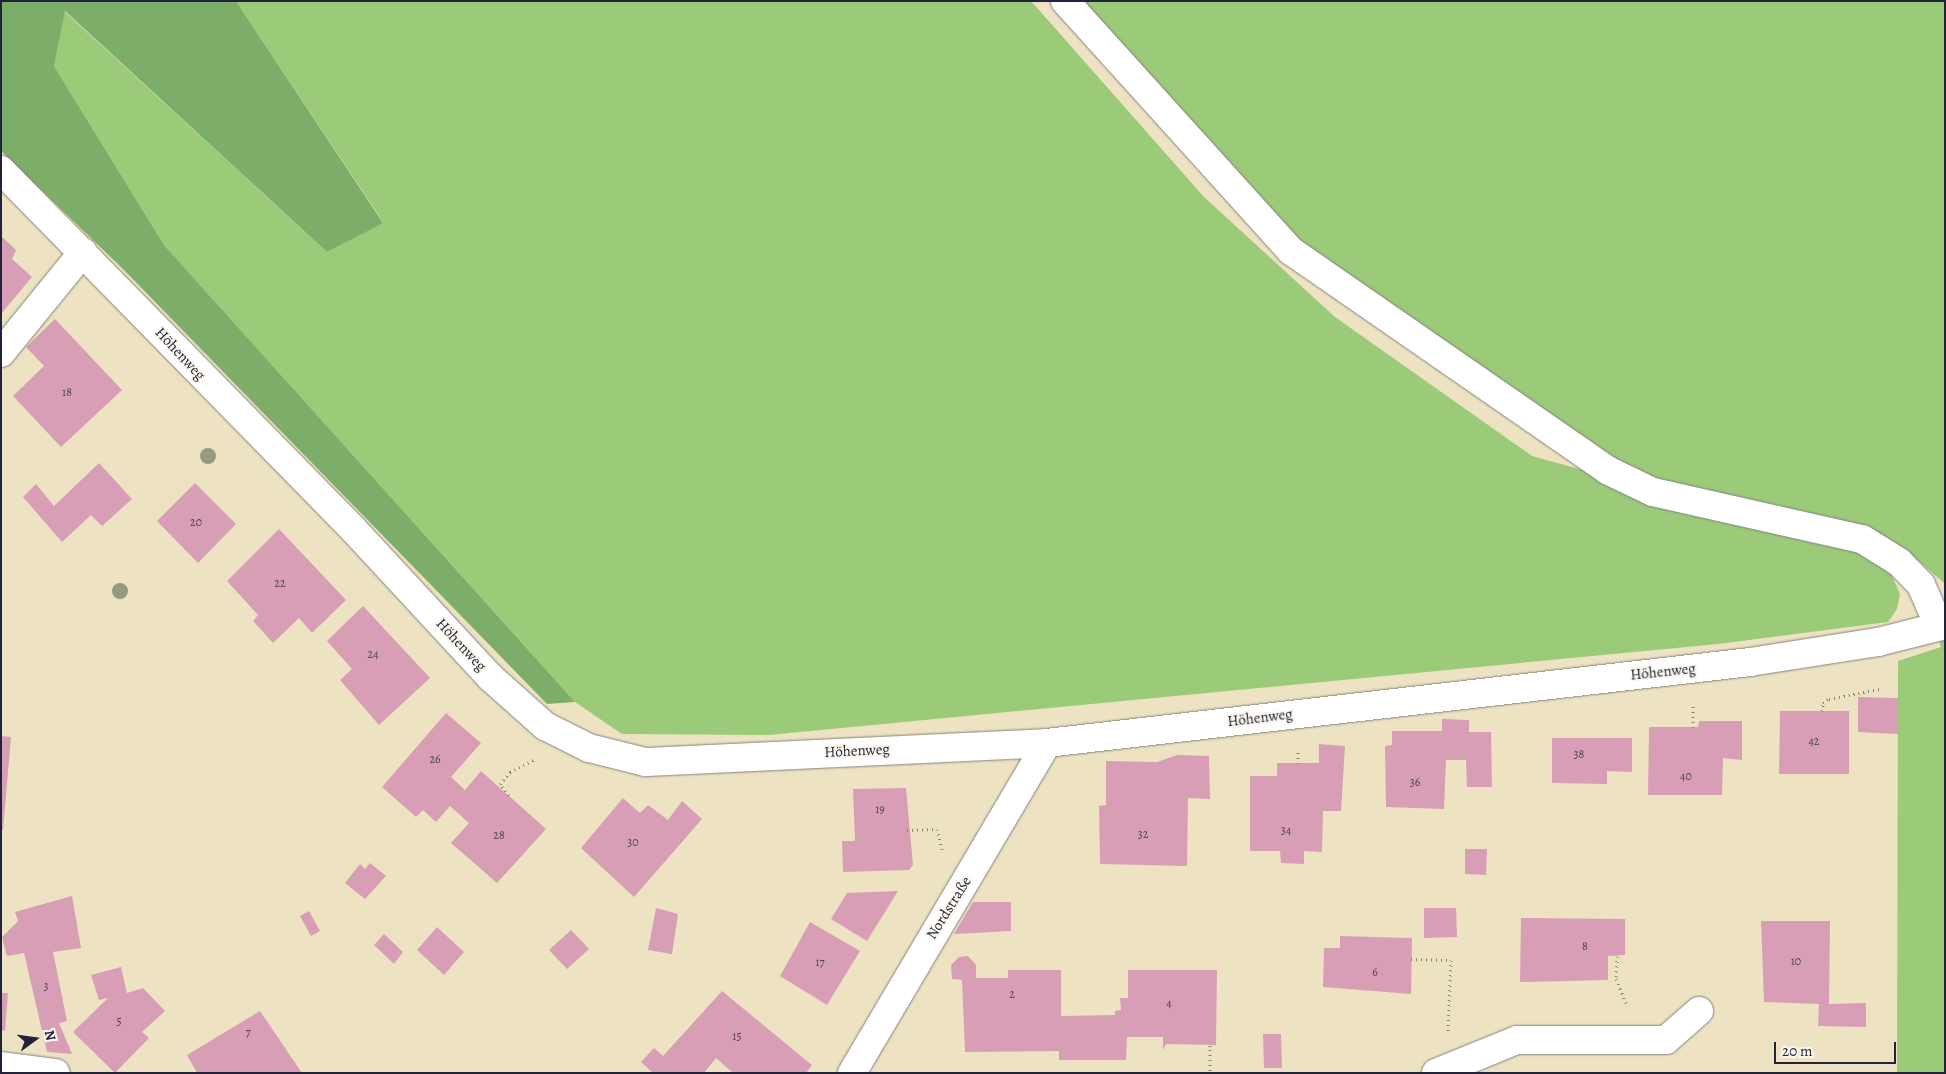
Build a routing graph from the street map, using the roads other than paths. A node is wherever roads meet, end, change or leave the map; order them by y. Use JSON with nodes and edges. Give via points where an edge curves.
{"nodes":[{"id":1,"x":1065,"y":1,"type":"edge"},
{"id":2,"x":1,"y":170,"type":"edge"},
{"id":3,"x":83,"y":252,"type":"junction"},
{"id":4,"x":1,"y":353,"type":"edge"},
{"id":5,"x":1942,"y":625,"type":"edge"},
{"id":6,"x":1047,"y":743,"type":"junction"},
{"id":7,"x":1699,"y":1011,"type":"dead end"},
{"id":8,"x":1,"y":1066,"type":"edge"},
{"id":9,"x":56,"y":1073,"type":"edge"},
{"id":10,"x":852,"y":1073,"type":"edge"},
{"id":11,"x":1436,"y":1073,"type":"edge"}],
"edges":[{"from":1,"to":5,"type":"street","via":[[1291,251],[1607,470],[1653,492],[1862,539],[1899,562],[1921,585]]},
{"from":2,"to":3,"type":"street","name":"Höhenweg"},
{"from":3,"to":4,"type":"street"},
{"from":3,"to":6,"type":"street","name":"Höhenweg","via":[[353,529],[490,677],[558,732],[589,748],[644,762]]},
{"from":5,"to":6,"type":"street","name":"Höhenweg","via":[[1878,642],[1750,662]]},
{"from":6,"to":10,"type":"street","name":"Nordstraße"},
{"from":7,"to":11,"type":"street","via":[[1666,1040],[1517,1040]]},
{"from":8,"to":9,"type":"street"}]}
